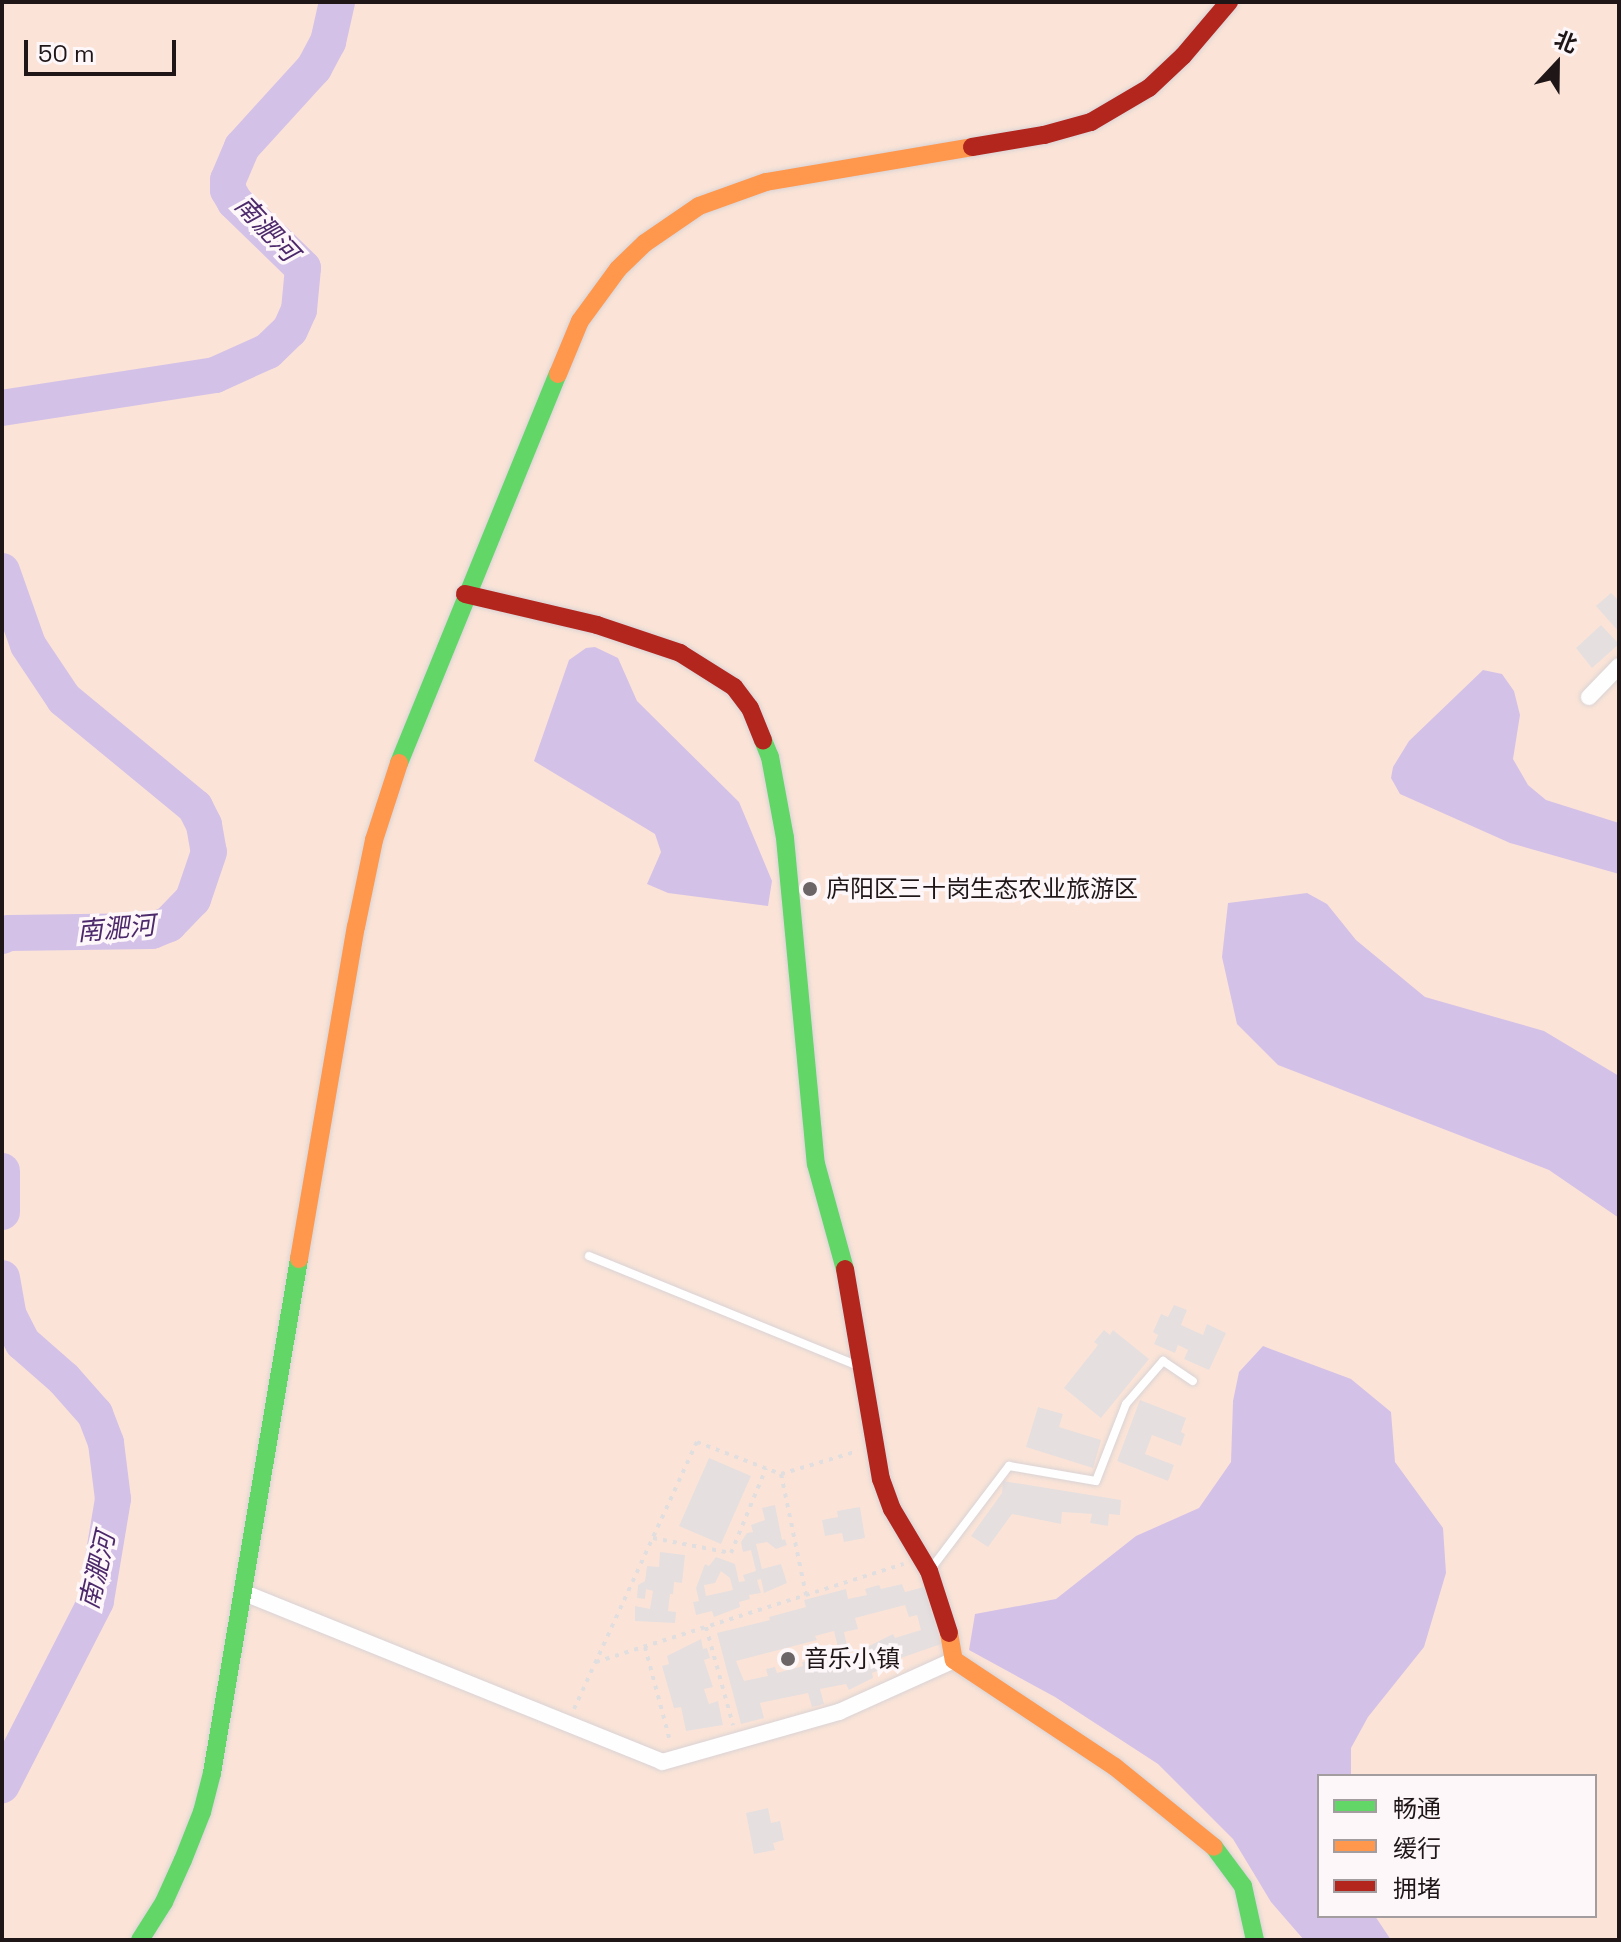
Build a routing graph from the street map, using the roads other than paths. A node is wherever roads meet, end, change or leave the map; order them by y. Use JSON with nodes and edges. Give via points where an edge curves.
{"nodes":[{"id":1,"x":1229,"y":2,"type":"edge"},
{"id":2,"x":465,"y":594,"type":"junction"},
{"id":3,"x":1619,"y":666,"type":"edge"},
{"id":4,"x":1589,"y":697,"type":"dead end"},
{"id":5,"x":589,"y":1256,"type":"dead end"},
{"id":6,"x":862,"y":1368,"type":"junction"},
{"id":7,"x":1193,"y":1381,"type":"dead end"},
{"id":8,"x":925,"y":1564,"type":"junction"},
{"id":9,"x":242,"y":1592,"type":"junction"},
{"id":10,"x":954,"y":1660,"type":"junction"},
{"id":11,"x":140,"y":1940,"type":"edge"},
{"id":12,"x":1255,"y":1940,"type":"edge"}],
"edges":[{"from":1,"to":2,"type":"street","via":[[1149,88],[1091,122],[1044,135],[766,182],[699,206],[645,243],[618,269],[580,321]]},
{"from":2,"to":6,"type":"street","via":[[597,625],[680,653],[734,687],[750,708],[770,757],[785,838],[816,1164],[849,1284]]},
{"from":2,"to":9,"type":"street","via":[[409,731],[374,840]]},
{"from":3,"to":4,"type":"street"},
{"from":5,"to":6,"type":"lane"},
{"from":6,"to":8,"type":"street","via":[[881,1479],[892,1509]]},
{"from":7,"to":8,"type":"lane","via":[[1163,1361],[1126,1404],[1096,1481],[1009,1466]]},
{"from":8,"to":10,"type":"street","via":[[945,1614]]},
{"from":9,"to":10,"type":"street","via":[[650,1759],[676,1761],[839,1712]]},
{"from":9,"to":11,"type":"street","via":[[202,1812],[164,1902]]},
{"from":10,"to":12,"type":"street","via":[[1115,1767],[1214,1846],[1243,1886]]}]}
